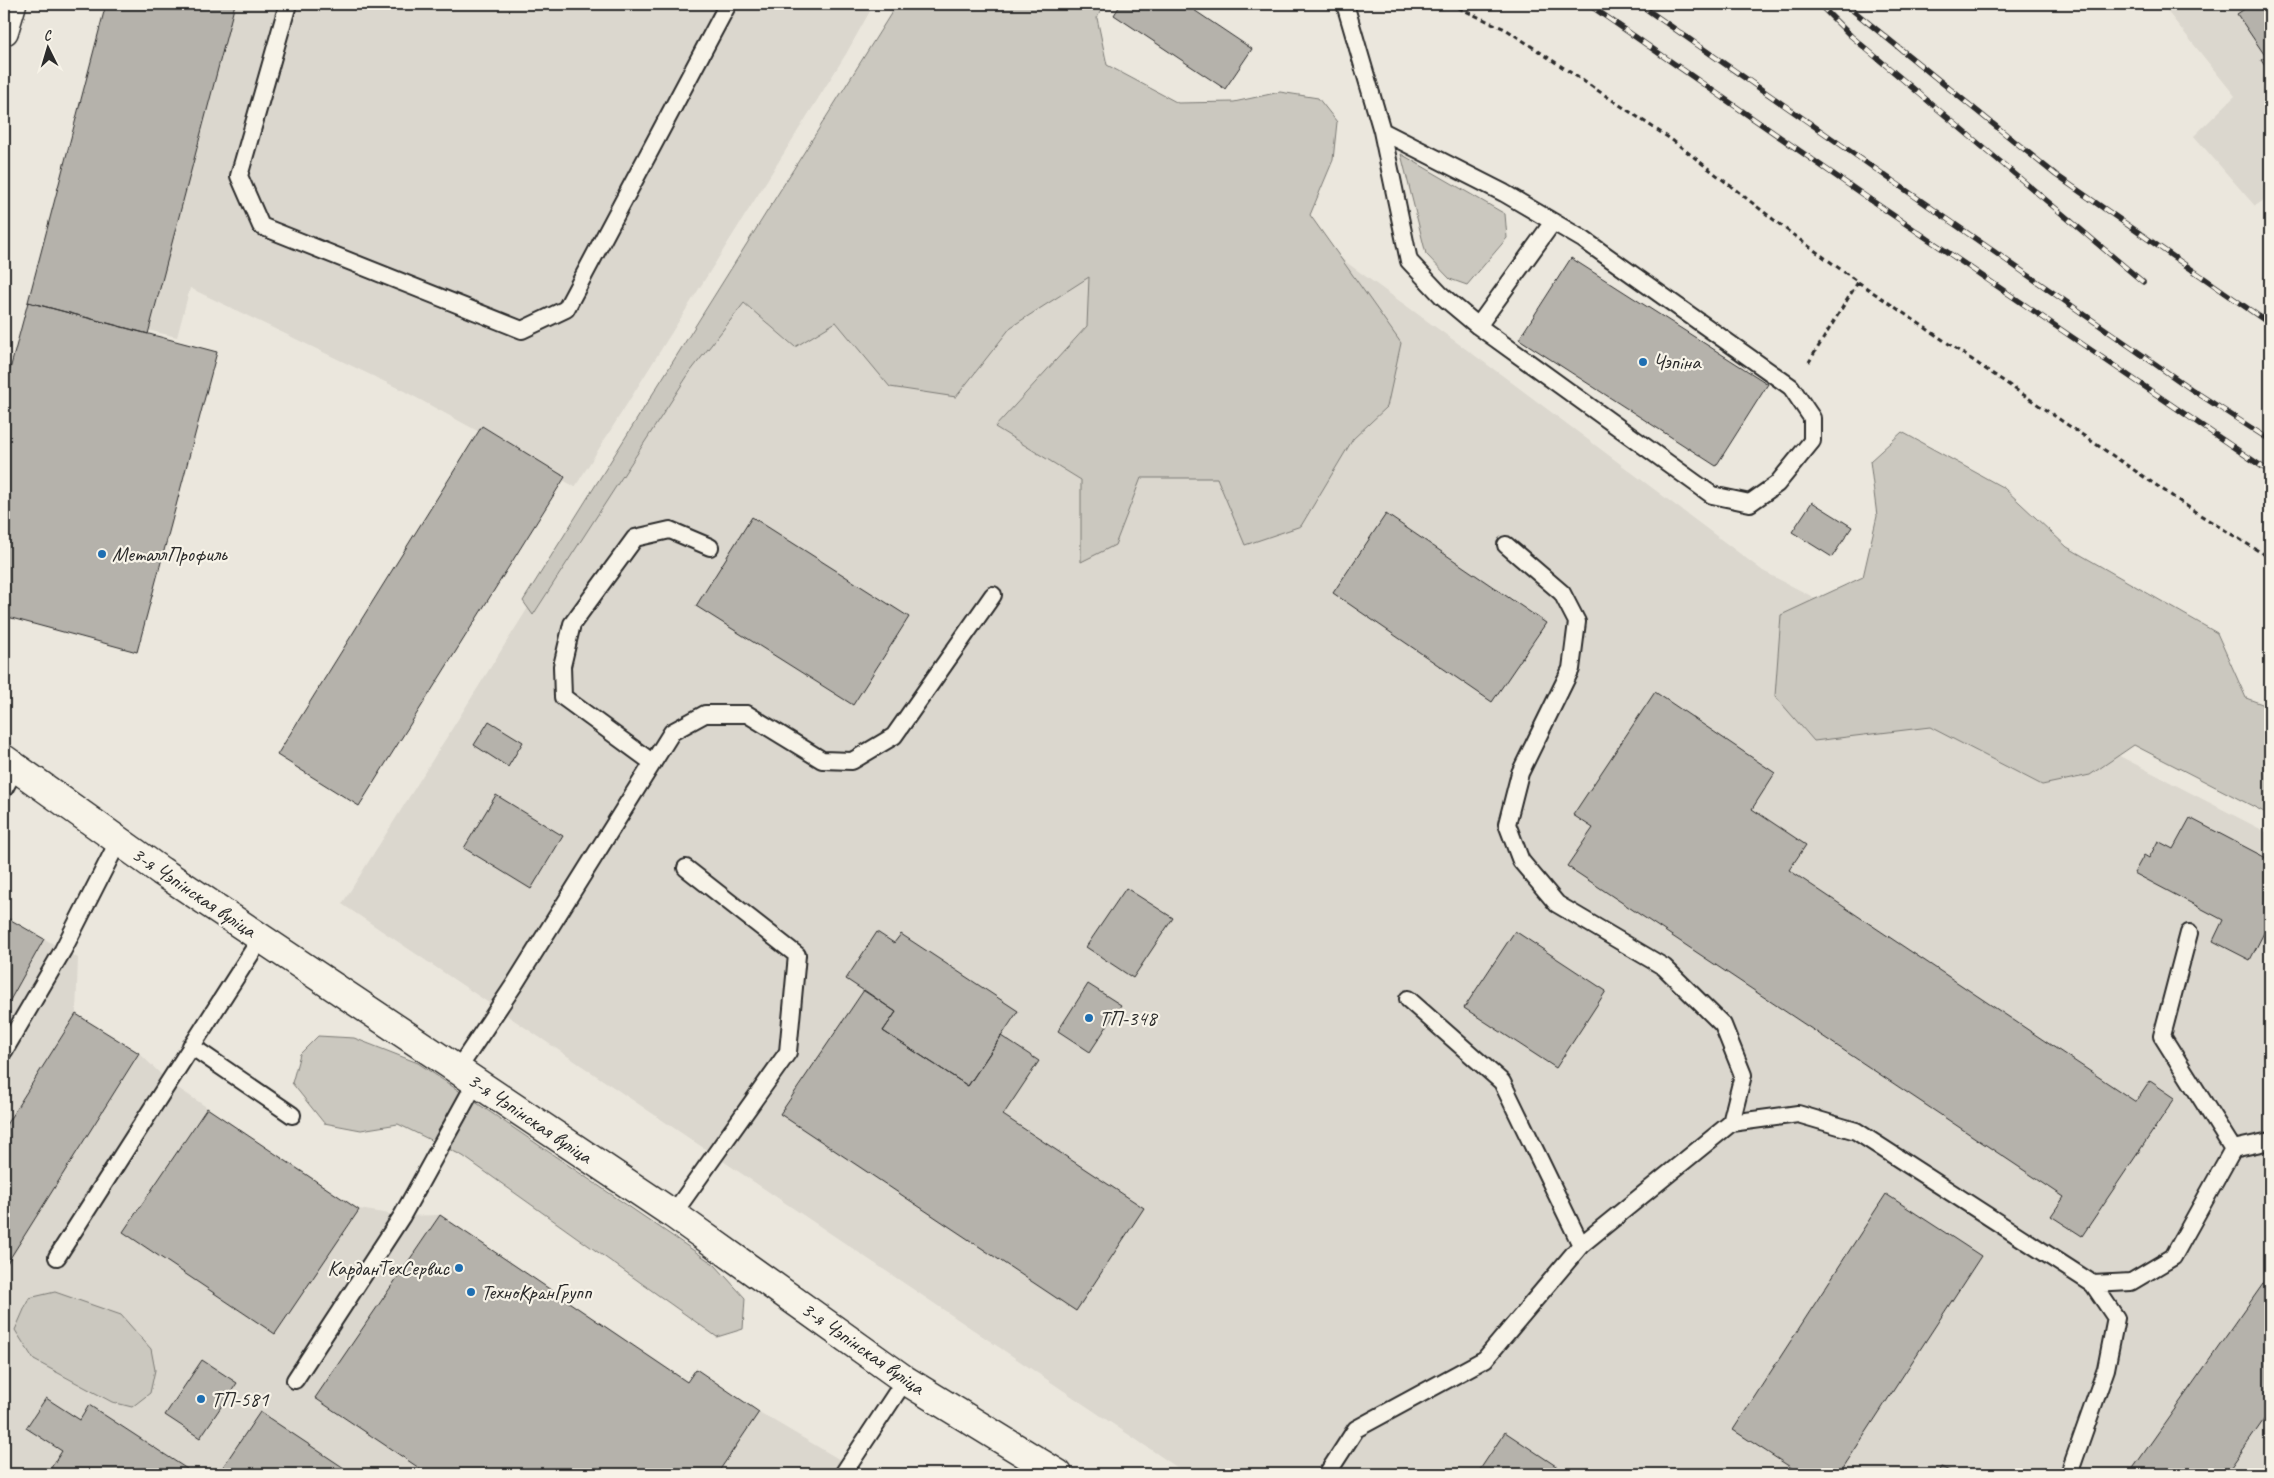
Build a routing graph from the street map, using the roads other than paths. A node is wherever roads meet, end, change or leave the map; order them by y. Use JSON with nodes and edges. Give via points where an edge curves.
{"nodes":[{"id":1,"x":12,"y":4,"type":"edge"},
{"id":2,"x":288,"y":4,"type":"edge"},
{"id":3,"x":728,"y":4,"type":"edge"},
{"id":4,"x":1345,"y":4,"type":"edge"},
{"id":5,"x":4,"y":32,"type":"edge"},
{"id":6,"x":1382,"y":131,"type":"junction"},
{"id":7,"x":1553,"y":222,"type":"junction"},
{"id":8,"x":1478,"y":326,"type":"junction"},
{"id":9,"x":1506,"y":545,"type":"dead end"},
{"id":10,"x":710,"y":547,"type":"dead end"},
{"id":11,"x":992,"y":594,"type":"dead end"},
{"id":12,"x":653,"y":763,"type":"junction"},
{"id":13,"x":8,"y":772,"type":"edge"},
{"id":14,"x":118,"y":840,"type":"junction"},
{"id":15,"x":686,"y":868,"type":"dead end"},
{"id":16,"x":2189,"y":933,"type":"dead end"},
{"id":17,"x":260,"y":938,"type":"junction"},
{"id":18,"x":1408,"y":999,"type":"dead end"},
{"id":19,"x":192,"y":1046,"type":"junction"},
{"id":20,"x":4,"y":1052,"type":"edge"},
{"id":21,"x":467,"y":1075,"type":"junction"},
{"id":22,"x":292,"y":1115,"type":"dead end"},
{"id":23,"x":1731,"y":1123,"type":"junction"},
{"id":24,"x":2270,"y":1141,"type":"edge"},
{"id":25,"x":2233,"y":1149,"type":"junction"},
{"id":26,"x":674,"y":1214,"type":"junction"},
{"id":27,"x":1581,"y":1245,"type":"junction"},
{"id":28,"x":57,"y":1256,"type":"dead end"},
{"id":29,"x":2093,"y":1284,"type":"junction"},
{"id":30,"x":295,"y":1380,"type":"dead end"},
{"id":31,"x":905,"y":1380,"type":"junction"},
{"id":32,"x":843,"y":1474,"type":"edge"},
{"id":33,"x":1058,"y":1474,"type":"edge"},
{"id":34,"x":1327,"y":1474,"type":"edge"},
{"id":35,"x":2069,"y":1474,"type":"edge"}],
"edges":[{"from":1,"to":5,"type":"main road"},
{"from":2,"to":3,"type":"lane","via":[[240,176],[261,226],[522,330],[566,309]]},
{"from":4,"to":6,"type":"lane"},
{"from":6,"to":7,"type":"lane","via":[[1504,193]]},
{"from":6,"to":8,"type":"lane","via":[[1409,260],[1441,295]]},
{"from":7,"to":8,"type":"lane"},
{"from":7,"to":8,"type":"lane","via":[[1584,240],[1790,387],[1812,418],[1812,441],[1777,484],[1750,503],[1712,494]]},
{"from":9,"to":23,"type":"lane","via":[[1562,593],[1577,622],[1571,669],[1520,773],[1507,824],[1522,862],[1557,904],[1664,967],[1723,1025],[1743,1075]]},
{"from":10,"to":12,"type":"lane","via":[[670,530],[636,538],[572,624],[562,666],[564,697]]},
{"from":11,"to":12,"type":"lane","via":[[894,736],[852,761],[822,760],[747,714],[705,714],[672,732]]},
{"from":12,"to":21,"type":"lane","via":[[514,985]]},
{"from":13,"to":14,"type":"main road","name":"3-я Чэпінская вуліца"},
{"from":14,"to":17,"type":"main road","name":"3-я Чэпінская вуліца"},
{"from":14,"to":20,"type":"lane","via":[[62,950]]},
{"from":15,"to":26,"type":"lane","via":[[797,955],[788,1052]]},
{"from":16,"to":25,"type":"lane","via":[[2162,1036]]},
{"from":17,"to":19,"type":"lane"},
{"from":17,"to":21,"type":"main road","name":"3-я Чэпінская вуліца"},
{"from":18,"to":27,"type":"lane","via":[[1502,1082]]},
{"from":19,"to":22,"type":"lane"},
{"from":19,"to":28,"type":"lane"},
{"from":21,"to":26,"type":"main road","name":"3-я Чэпінская вуліца"},
{"from":21,"to":30,"type":"lane","via":[[402,1216]]},
{"from":23,"to":27,"type":"lane"},
{"from":23,"to":29,"type":"lane","via":[[1798,1114],[1856,1130]]},
{"from":24,"to":25,"type":"lane"},
{"from":25,"to":29,"type":"lane","via":[[2173,1257],[2131,1282]]},
{"from":26,"to":31,"type":"main road","name":"3-я Чэпінская вуліца"},
{"from":27,"to":34,"type":"lane","via":[[1485,1359],[1356,1429]]},
{"from":29,"to":35,"type":"lane","via":[[2116,1318],[2106,1369]]},
{"from":31,"to":32,"type":"lane"},
{"from":31,"to":33,"type":"main road","name":"3-я Чэпінская вуліца"}]}
